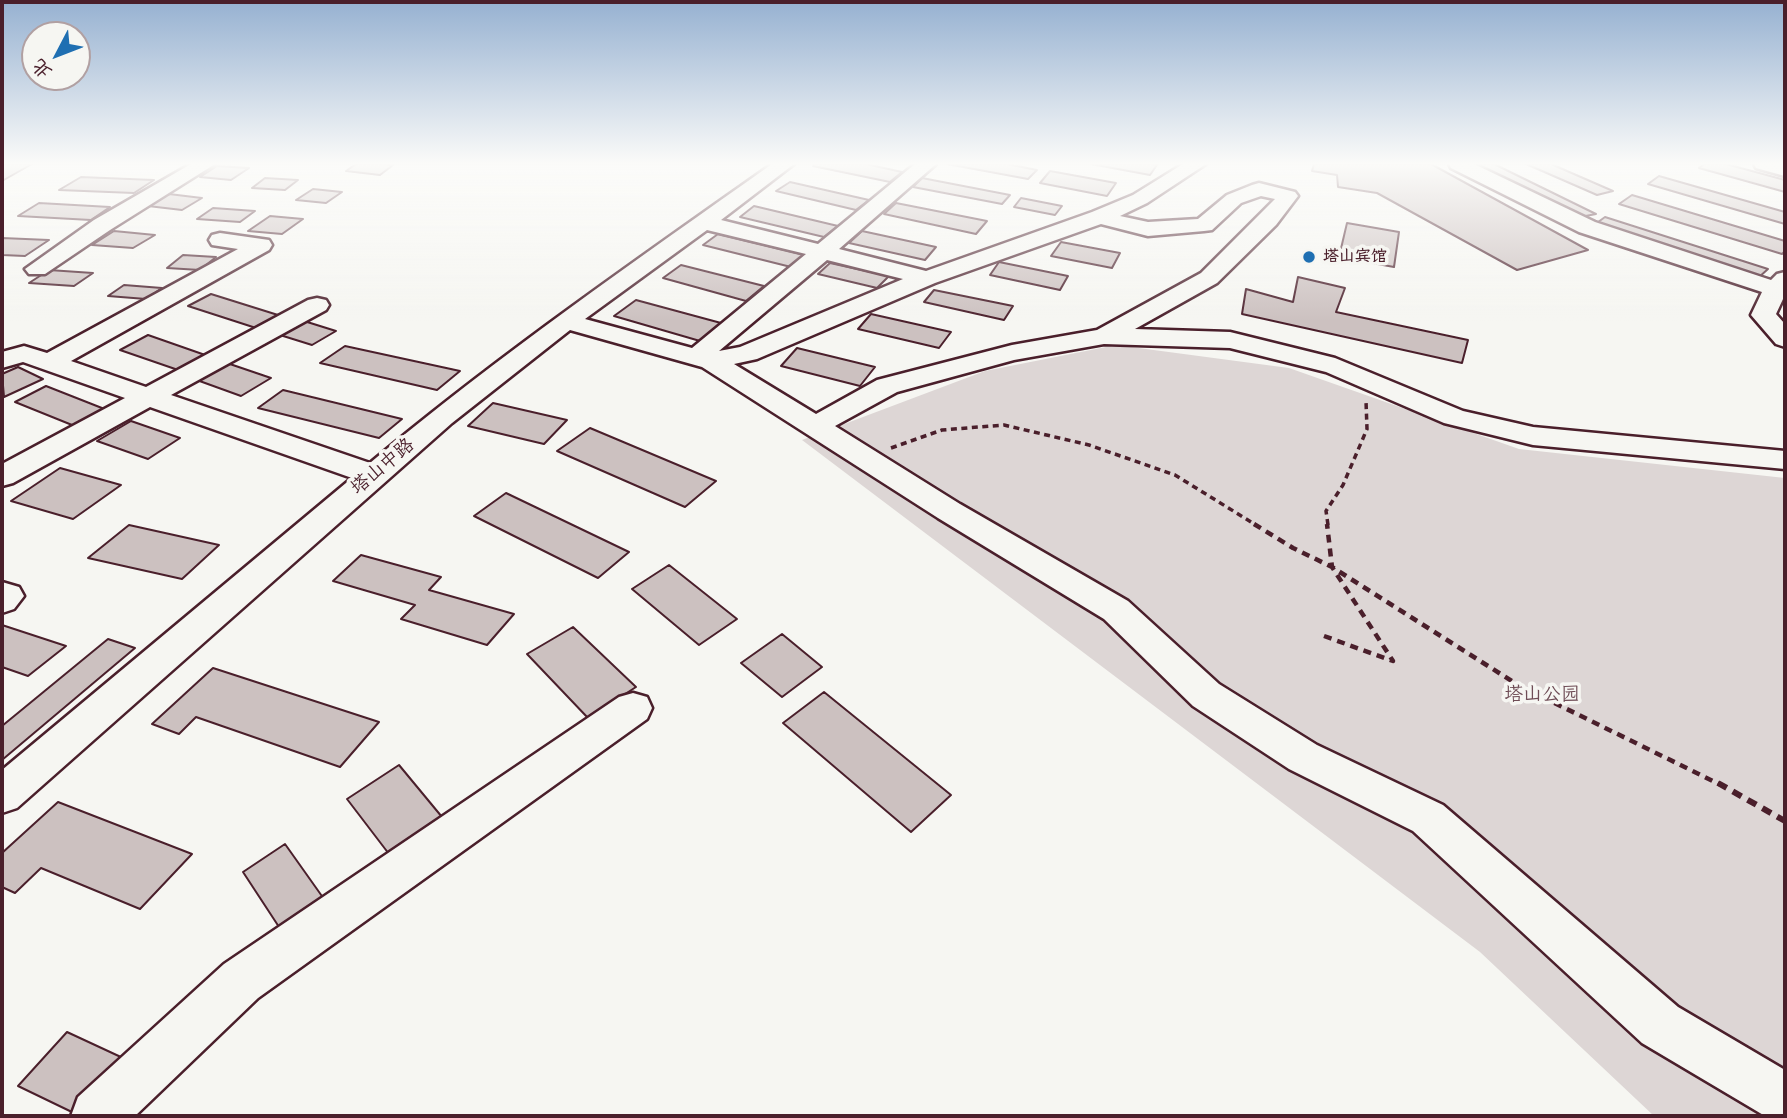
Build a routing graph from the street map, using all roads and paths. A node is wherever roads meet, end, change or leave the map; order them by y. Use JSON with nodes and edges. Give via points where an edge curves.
{"nodes":[{"id":1,"x":117,"y":216,"type":"edge"},
{"id":2,"x":711,"y":216,"type":"edge"},
{"id":3,"x":864,"y":216,"type":"edge"},
{"id":4,"x":1214,"y":216,"type":"edge"},
{"id":5,"x":1271,"y":216,"type":"edge"},
{"id":6,"x":1565,"y":216,"type":"edge"},
{"id":7,"x":1100,"y":217,"type":"joint"},
{"id":8,"x":703,"y":222,"type":"junction"},
{"id":9,"x":220,"y":240,"type":"dead end"},
{"id":10,"x":821,"y":252,"type":"junction"},
{"id":11,"x":37,"y":269,"type":"dead end"},
{"id":12,"x":927,"y":278,"type":"junction"},
{"id":13,"x":1782,"y":287,"type":"edge"},
{"id":14,"x":317,"y":305,"type":"dead end"},
{"id":15,"x":566,"y":321,"type":"junction"},
{"id":16,"x":1104,"y":336,"type":"junction"},
{"id":17,"x":1785,"y":339,"type":"edge"},
{"id":18,"x":704,"y":359,"type":"junction"},
{"id":19,"x":2,"y":360,"type":"edge"},
{"id":20,"x":48,"y":363,"type":"junction"},
{"id":21,"x":1366,"y":379,"type":"junction"},
{"id":22,"x":146,"y":398,"type":"junction"},
{"id":23,"x":815,"y":426,"type":"junction"},
{"id":24,"x":864,"y":457,"type":"junction"},
{"id":25,"x":1785,"y":460,"type":"edge"},
{"id":26,"x":374,"y":475,"type":"junction"},
{"id":27,"x":2,"y":476,"type":"edge"},
{"id":28,"x":1332,"y":567,"type":"junction"},
{"id":29,"x":2,"y":594,"type":"edge"},
{"id":30,"x":2,"y":600,"type":"edge"},
{"id":31,"x":1324,"y":636,"type":"dead end"},
{"id":32,"x":633,"y":708,"type":"dead end"},
{"id":33,"x":2,"y":795,"type":"edge"},
{"id":34,"x":1785,"y":821,"type":"edge"},
{"id":35,"x":1785,"y":1099,"type":"edge"},
{"id":36,"x":97,"y":1116,"type":"edge"}],
"edges":[{"from":1,"to":11,"type":"street"},
{"from":2,"to":8,"type":"street","name":"塔山中路"},
{"from":3,"to":10,"type":"street"},
{"from":4,"to":7,"type":"street","via":[[1204,225],[1148,229]]},
{"from":5,"to":16,"type":"street","via":[[1209,278]]},
{"from":6,"to":13,"type":"street"},
{"from":7,"to":12,"type":"street"},
{"from":8,"to":10,"type":"street"},
{"from":8,"to":15,"type":"street","name":"塔山中路"},
{"from":9,"to":20,"type":"street","via":[[261,244]]},
{"from":10,"to":12,"type":"street"},
{"from":10,"to":18,"type":"street"},
{"from":12,"to":18,"type":"street","via":[[748,354]]},
{"from":13,"to":17,"type":"street","via":[[1763,315]]},
{"from":14,"to":22,"type":"street"},
{"from":15,"to":18,"type":"street"},
{"from":15,"to":26,"type":"street","name":"塔山中路"},
{"from":16,"to":21,"type":"street","via":[[1230,340],[1335,366]]},
{"from":16,"to":23,"type":"street","via":[[1012,353],[887,386]]},
{"from":18,"to":23,"type":"street"},
{"from":19,"to":20,"type":"street","via":[[24,354]]},
{"from":20,"to":22,"type":"street"},
{"from":21,"to":25,"type":"street","via":[[1454,417],[1533,436]]},
{"from":21,"to":28,"type":"path","via":[[1367,429],[1343,485],[1326,511]]},
{"from":22,"to":26,"type":"street"},
{"from":22,"to":27,"type":"street"},
{"from":23,"to":24,"type":"street"},
{"from":24,"to":28,"type":"path","via":[[942,430],[1004,425],[1089,445],[1175,475]]},
{"from":24,"to":35,"type":"street","via":[[1116,610],[1206,695],[1303,757],[1428,818],[1660,1025]]},
{"from":26,"to":33,"type":"street","name":"塔山中路"},
{"from":28,"to":31,"type":"path","via":[[1393,661]]},
{"from":28,"to":34,"type":"path","via":[[1518,685]]},
{"from":29,"to":30,"type":"street","via":[[7,596]]},
{"from":32,"to":36,"type":"street","via":[[241,981]]}]}
